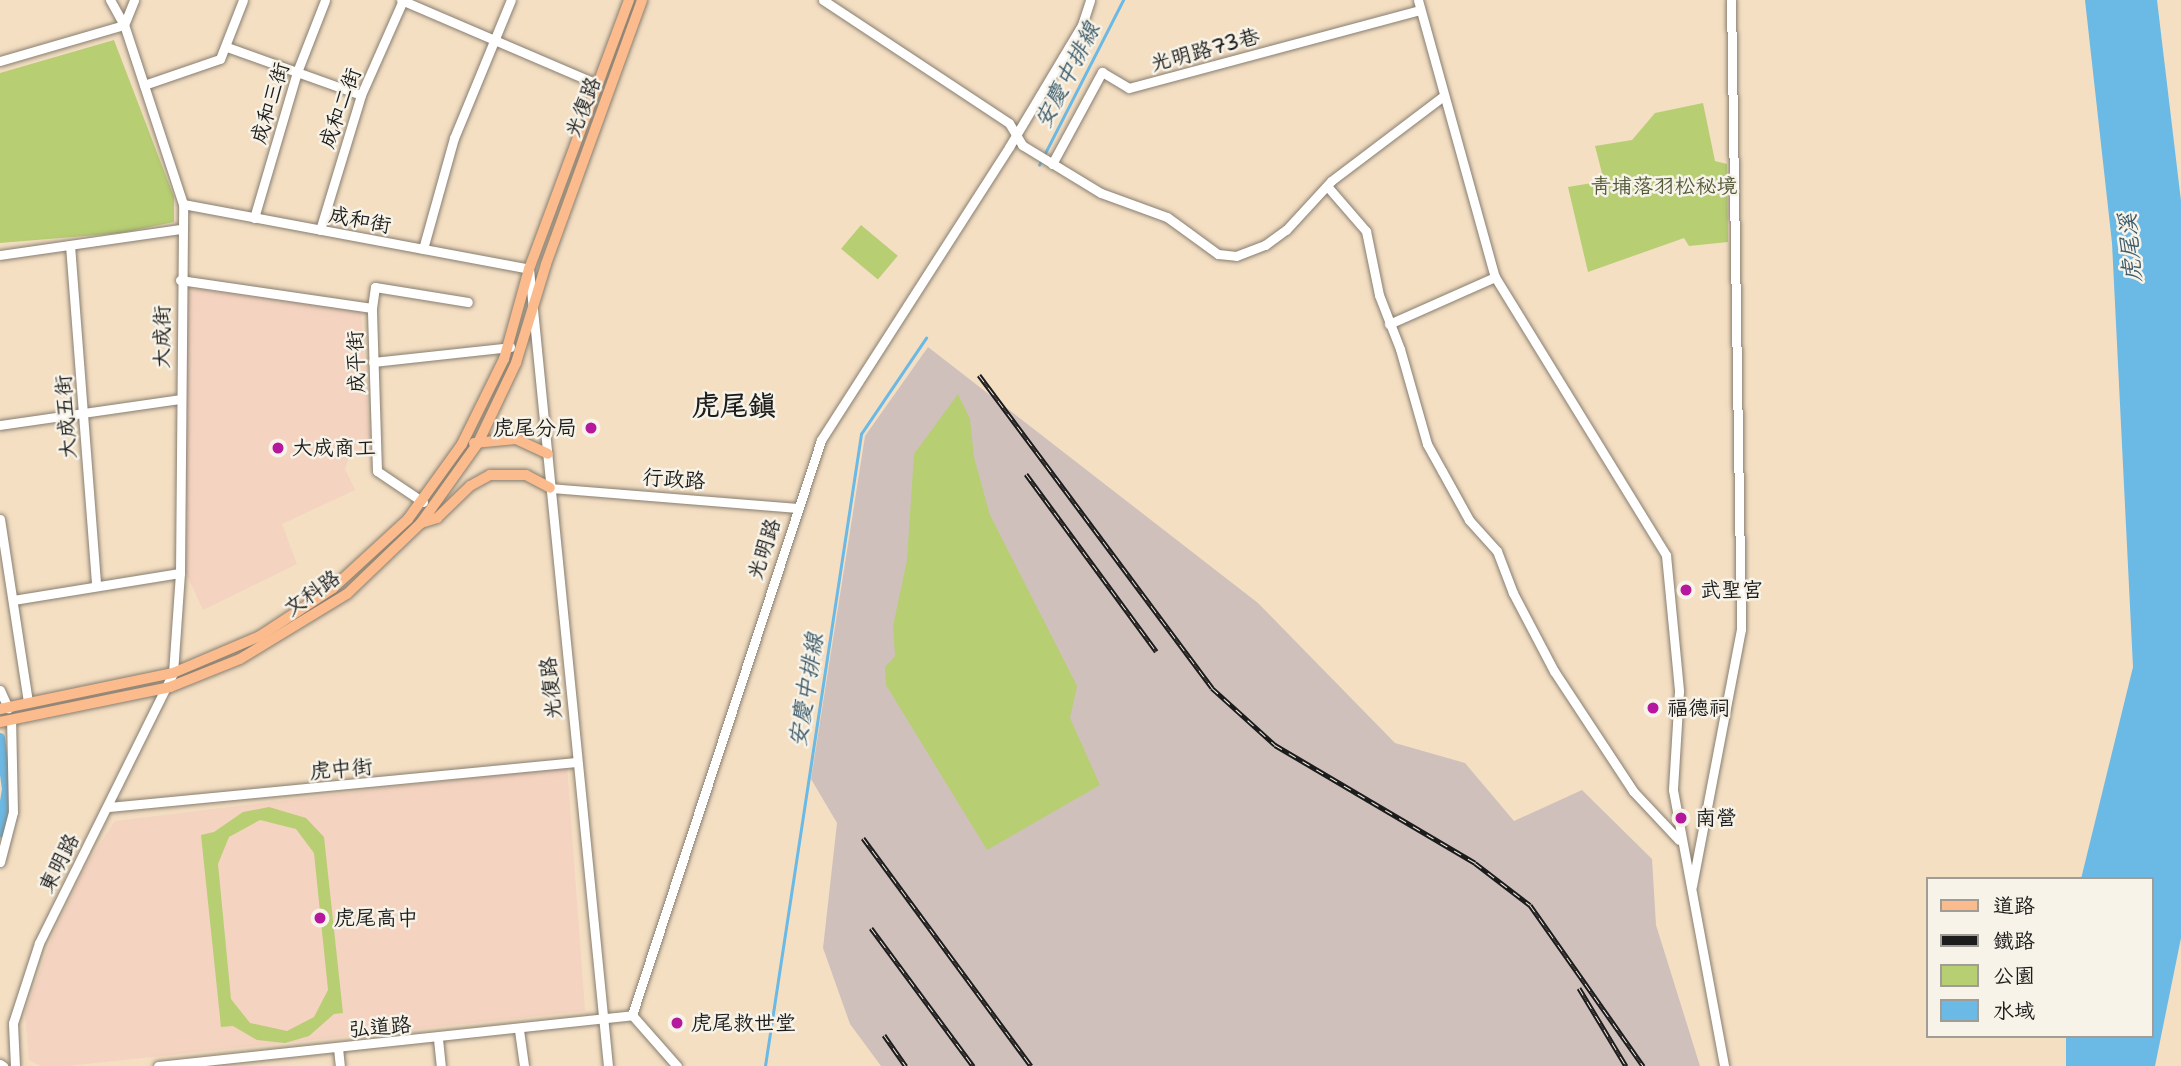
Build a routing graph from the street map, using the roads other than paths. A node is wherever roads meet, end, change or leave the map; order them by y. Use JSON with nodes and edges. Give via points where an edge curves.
{"nodes":[{"id":1,"x":110,"y":0,"type":"edge"},
{"id":2,"x":134,"y":0,"type":"edge"},
{"id":3,"x":243,"y":0,"type":"edge"},
{"id":4,"x":325,"y":0,"type":"edge"},
{"id":5,"x":402,"y":0,"type":"edge"},
{"id":6,"x":511,"y":0,"type":"edge"},
{"id":7,"x":629,"y":0,"type":"edge"},
{"id":8,"x":642,"y":0,"type":"edge"},
{"id":9,"x":823,"y":0,"type":"edge"},
{"id":10,"x":1090,"y":0,"type":"edge"},
{"id":11,"x":1731,"y":0,"type":"edge"},
{"id":12,"x":1419,"y":5,"type":"edge"},
{"id":13,"x":124,"y":25,"type":"junction"},
{"id":14,"x":493,"y":41,"type":"junction"},
{"id":15,"x":227,"y":47,"type":"junction"},
{"id":16,"x":0,"y":61,"type":"edge"},
{"id":17,"x":297,"y":72,"type":"junction"},
{"id":18,"x":597,"y":84,"type":"junction"},
{"id":19,"x":144,"y":85,"type":"junction"},
{"id":20,"x":361,"y":95,"type":"junction"},
{"id":21,"x":1442,"y":97,"type":"junction"},
{"id":22,"x":1014,"y":134,"type":"junction"},
{"id":23,"x":1052,"y":164,"type":"junction"},
{"id":24,"x":1327,"y":186,"type":"junction"},
{"id":25,"x":183,"y":204,"type":"junction"},
{"id":26,"x":254,"y":218,"type":"junction"},
{"id":27,"x":181,"y":229,"type":"junction"},
{"id":28,"x":320,"y":230,"type":"junction"},
{"id":29,"x":70,"y":245,"type":"junction"},
{"id":30,"x":423,"y":249,"type":"junction"},
{"id":31,"x":0,"y":255,"type":"edge"},
{"id":32,"x":530,"y":269,"type":"junction"},
{"id":33,"x":1495,"y":277,"type":"junction"},
{"id":34,"x":180,"y":280,"type":"junction"},
{"id":35,"x":468,"y":302,"type":"dead end"},
{"id":36,"x":532,"y":307,"type":"junction"},
{"id":37,"x":372,"y":308,"type":"junction"},
{"id":38,"x":1389,"y":324,"type":"junction"},
{"id":39,"x":535,"y":344,"type":"junction"},
{"id":40,"x":521,"y":345,"type":"junction"},
{"id":41,"x":508,"y":347,"type":"junction"},
{"id":42,"x":373,"y":362,"type":"junction"},
{"id":43,"x":180,"y":399,"type":"junction"},
{"id":44,"x":83,"y":413,"type":"junction"},
{"id":45,"x":0,"y":425,"type":"edge"},
{"id":46,"x":478,"y":443,"type":"junction"},
{"id":47,"x":461,"y":444,"type":"junction"},
{"id":48,"x":548,"y":454,"type":"junction"},
{"id":49,"x":550,"y":488,"type":"junction"},
{"id":50,"x":422,"y":502,"type":"junction"},
{"id":51,"x":796,"y":508,"type":"junction"},
{"id":52,"x":0,"y":519,"type":"edge"},
{"id":53,"x":421,"y":523,"type":"junction"},
{"id":54,"x":180,"y":573,"type":"junction"},
{"id":55,"x":96,"y":586,"type":"junction"},
{"id":56,"x":13,"y":600,"type":"junction"},
{"id":57,"x":173,"y":673,"type":"junction"},
{"id":58,"x":170,"y":687,"type":"junction"},
{"id":59,"x":0,"y":691,"type":"edge"},
{"id":60,"x":27,"y":704,"type":"junction"},
{"id":61,"x":4,"y":709,"type":"edge"},
{"id":62,"x":5,"y":721,"type":"edge"},
{"id":63,"x":577,"y":762,"type":"junction"},
{"id":64,"x":108,"y":807,"type":"junction"},
{"id":65,"x":1681,"y":841,"type":"junction"},
{"id":66,"x":0,"y":863,"type":"edge"},
{"id":67,"x":1691,"y":894,"type":"junction"},
{"id":68,"x":632,"y":1015,"type":"junction"},
{"id":69,"x":604,"y":1018,"type":"junction"},
{"id":70,"x":519,"y":1030,"type":"junction"},
{"id":71,"x":438,"y":1039,"type":"junction"},
{"id":72,"x":338,"y":1048,"type":"junction"},
{"id":73,"x":257,"y":1061,"type":"edge"},
{"id":74,"x":184,"y":1065,"type":"edge"},
{"id":75,"x":15,"y":1066,"type":"edge"},
{"id":76,"x":158,"y":1066,"type":"edge"},
{"id":77,"x":340,"y":1066,"type":"edge"},
{"id":78,"x":441,"y":1066,"type":"edge"},
{"id":79,"x":524,"y":1066,"type":"edge"},
{"id":80,"x":608,"y":1066,"type":"edge"},
{"id":81,"x":677,"y":1066,"type":"edge"},
{"id":82,"x":1724,"y":1066,"type":"edge"}],
"edges":[{"from":1,"to":13,"type":"street","name":"大成街"},
{"from":2,"to":13,"type":"street"},
{"from":3,"to":15,"type":"street"},
{"from":4,"to":17,"type":"street","name":"成和三街"},
{"from":5,"to":14,"type":"street"},
{"from":5,"to":20,"type":"street","name":"成和二街"},
{"from":6,"to":14,"type":"street"},
{"from":7,"to":18,"type":"main road","name":"光復路"},
{"from":8,"to":36,"type":"main road","name":"光復路"},
{"from":9,"to":22,"type":"street","via":[[1009,123]]},
{"from":10,"to":22,"type":"street","name":"光明路","via":[[1082,25]]},
{"from":11,"to":67,"type":"street","via":[[1741,629],[1698,836]]},
{"from":12,"to":21,"type":"street"},
{"from":12,"to":23,"type":"street","name":"光明路73巷","via":[[1129,88],[1102,72]]},
{"from":13,"to":16,"type":"street"},
{"from":13,"to":19,"type":"street","name":"大成街"},
{"from":14,"to":18,"type":"street"},
{"from":14,"to":30,"type":"street","via":[[446,162]]},
{"from":15,"to":17,"type":"street"},
{"from":15,"to":19,"type":"street","via":[[220,60]]},
{"from":17,"to":20,"type":"street"},
{"from":17,"to":26,"type":"street","name":"成和三街"},
{"from":18,"to":32,"type":"main road","name":"光復路"},
{"from":19,"to":25,"type":"street","name":"大成街"},
{"from":20,"to":28,"type":"street","name":"成和二街"},
{"from":21,"to":24,"type":"street"},
{"from":21,"to":33,"type":"street"},
{"from":22,"to":23,"type":"street","via":[[1022,145]]},
{"from":22,"to":51,"type":"street","name":"光明路","via":[[821,440]]},
{"from":23,"to":24,"type":"street","via":[[1101,193],[1167,217],[1219,254],[1236,256],[1265,245],[1286,230]]},
{"from":24,"to":38,"type":"street","via":[[1366,231]]},
{"from":25,"to":26,"type":"street","name":"成和街"},
{"from":25,"to":27,"type":"street","name":"大成街"},
{"from":26,"to":28,"type":"street","name":"成和街"},
{"from":27,"to":29,"type":"street"},
{"from":27,"to":34,"type":"street","name":"大成街"},
{"from":28,"to":30,"type":"street","name":"成和街"},
{"from":29,"to":31,"type":"street"},
{"from":29,"to":44,"type":"street","name":"大成五街"},
{"from":30,"to":32,"type":"street","name":"成和街"},
{"from":32,"to":36,"type":"street","name":"光復路"},
{"from":32,"to":41,"type":"main road","name":"文科路"},
{"from":33,"to":38,"type":"street"},
{"from":33,"to":65,"type":"street","via":[[1666,555],[1679,691],[1673,790]]},
{"from":34,"to":37,"type":"street","name":"成平街"},
{"from":34,"to":43,"type":"street","name":"大成街"},
{"from":35,"to":37,"type":"street","via":[[376,287]]},
{"from":36,"to":39,"type":"street","name":"光復路"},
{"from":36,"to":40,"type":"main road","name":"文科路"},
{"from":37,"to":42,"type":"street","name":"成平街"},
{"from":38,"to":65,"type":"street","via":[[1427,444],[1463,511],[1497,551],[1513,593],[1554,671],[1633,791]]},
{"from":39,"to":40,"type":"street"},
{"from":39,"to":48,"type":"street","name":"光復路"},
{"from":40,"to":41,"type":"street"},
{"from":40,"to":46,"type":"main road","name":"文科路"},
{"from":41,"to":42,"type":"street"},
{"from":41,"to":47,"type":"main road","name":"文科路"},
{"from":42,"to":50,"type":"street","name":"成平街","via":[[377,471]]},
{"from":43,"to":44,"type":"street"},
{"from":43,"to":54,"type":"street","name":"大成街"},
{"from":44,"to":45,"type":"street"},
{"from":44,"to":55,"type":"street","name":"大成五街"},
{"from":46,"to":47,"type":"main road"},
{"from":46,"to":48,"type":"main road","via":[[516,439]]},
{"from":46,"to":53,"type":"main road","name":"文科路"},
{"from":47,"to":50,"type":"main road","name":"文科路"},
{"from":48,"to":49,"type":"street","name":"光復路"},
{"from":49,"to":51,"type":"street","name":"行政路"},
{"from":49,"to":53,"type":"main road","via":[[526,475],[490,474],[470,486],[437,518]]},
{"from":49,"to":63,"type":"street","name":"光復路"},
{"from":50,"to":57,"type":"main road","name":"文科路","via":[[333,588],[260,636]]},
{"from":51,"to":68,"type":"street","name":"光明路"},
{"from":52,"to":56,"type":"street"},
{"from":53,"to":58,"type":"main road","name":"文科路","via":[[368,576],[318,615],[240,659]]},
{"from":54,"to":55,"type":"street"},
{"from":54,"to":57,"type":"street","name":"大成街"},
{"from":55,"to":56,"type":"street"},
{"from":56,"to":60,"type":"street"},
{"from":57,"to":58,"type":"street","name":"大成街"},
{"from":57,"to":60,"type":"main road","name":"文科路"},
{"from":58,"to":62,"type":"main road","name":"文科路"},
{"from":58,"to":64,"type":"street","name":"東明路"},
{"from":59,"to":61,"type":"street"},
{"from":60,"to":61,"type":"main road","name":"文科路"},
{"from":62,"to":66,"type":"street","via":[[13,812]]},
{"from":63,"to":64,"type":"street","name":"虎中街"},
{"from":63,"to":69,"type":"street","name":"光復路"},
{"from":64,"to":75,"type":"street","name":"東明路","via":[[56,905],[27,975],[11,1034]]},
{"from":65,"to":67,"type":"street"},
{"from":67,"to":82,"type":"street"},
{"from":68,"to":69,"type":"street","name":"弘道路"},
{"from":68,"to":81,"type":"street"},
{"from":69,"to":70,"type":"street","name":"弘道路"},
{"from":69,"to":80,"type":"street","name":"光復路"},
{"from":70,"to":71,"type":"street","name":"弘道路"},
{"from":70,"to":79,"type":"street"},
{"from":71,"to":72,"type":"street","name":"弘道路"},
{"from":71,"to":78,"type":"street"},
{"from":72,"to":73,"type":"street","name":"弘道路"},
{"from":72,"to":77,"type":"street"},
{"from":73,"to":74,"type":"street","name":"弘道路"},
{"from":74,"to":76,"type":"street","name":"弘道路"}]}
